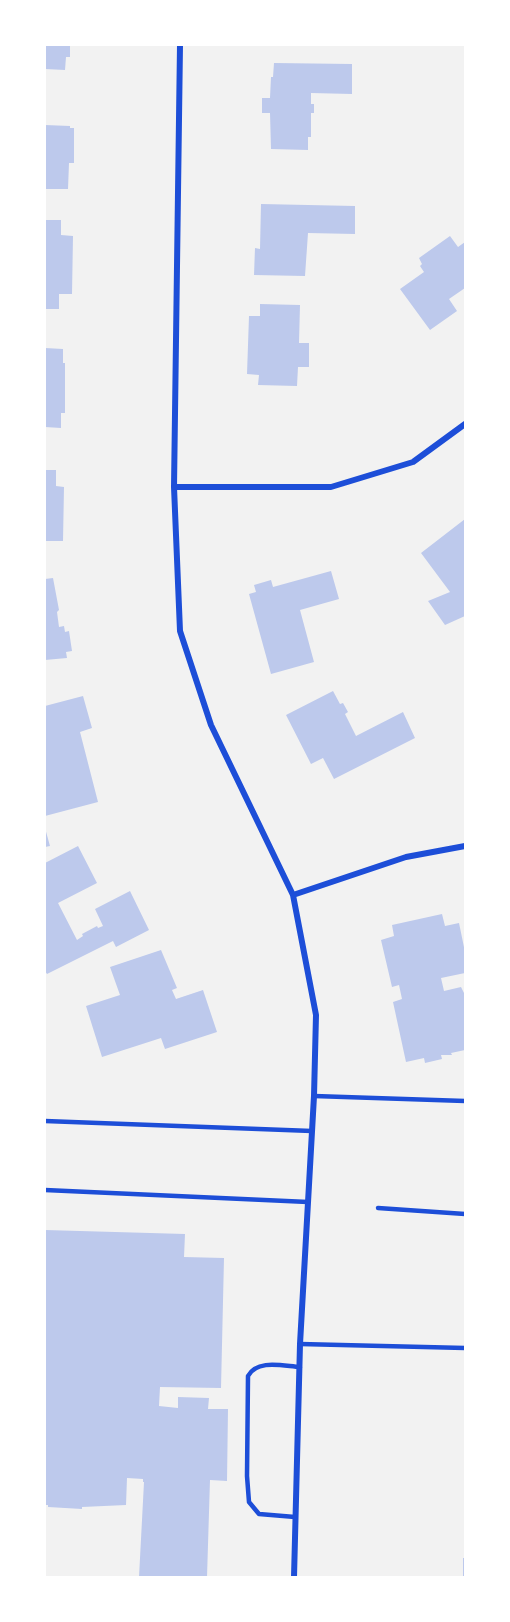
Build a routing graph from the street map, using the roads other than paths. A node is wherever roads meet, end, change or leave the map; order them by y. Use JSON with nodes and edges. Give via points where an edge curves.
{"nodes":[{"id":1,"x":180,"y":45,"type":"edge"},
{"id":2,"x":465,"y":424,"type":"edge"},
{"id":3,"x":174,"y":487,"type":"junction"},
{"id":4,"x":465,"y":846,"type":"edge"},
{"id":5,"x":293,"y":895,"type":"junction"},
{"id":6,"x":314,"y":1096,"type":"junction"},
{"id":7,"x":465,"y":1101,"type":"edge"},
{"id":8,"x":45,"y":1121,"type":"edge"},
{"id":9,"x":312,"y":1131,"type":"junction"},
{"id":10,"x":45,"y":1190,"type":"edge"},
{"id":11,"x":308,"y":1202,"type":"junction"},
{"id":12,"x":378,"y":1208,"type":"dead end"},
{"id":13,"x":465,"y":1214,"type":"edge"},
{"id":14,"x":300,"y":1344,"type":"junction"},
{"id":15,"x":465,"y":1348,"type":"edge"},
{"id":16,"x":300,"y":1367,"type":"junction"},
{"id":17,"x":296,"y":1517,"type":"junction"},
{"id":18,"x":294,"y":1577,"type":"edge"}],
"edges":[{"from":1,"to":3,"type":"street"},
{"from":2,"to":3,"type":"street","via":[[413,462],[331,487]]},
{"from":3,"to":5,"type":"street","via":[[180,631],[212,725]]},
{"from":4,"to":5,"type":"street","via":[[406,857]]},
{"from":5,"to":6,"type":"street","via":[[316,1016]]},
{"from":6,"to":7,"type":"lane"},
{"from":6,"to":9,"type":"street"},
{"from":8,"to":9,"type":"lane"},
{"from":9,"to":11,"type":"street"},
{"from":10,"to":11,"type":"lane"},
{"from":11,"to":14,"type":"street"},
{"from":12,"to":13,"type":"lane"},
{"from":14,"to":15,"type":"lane"},
{"from":14,"to":16,"type":"street"},
{"from":16,"to":17,"type":"street"},
{"from":16,"to":17,"type":"lane","via":[[260,1365],[248,1376],[249,1502],[259,1514]]},
{"from":17,"to":18,"type":"street"}]}
